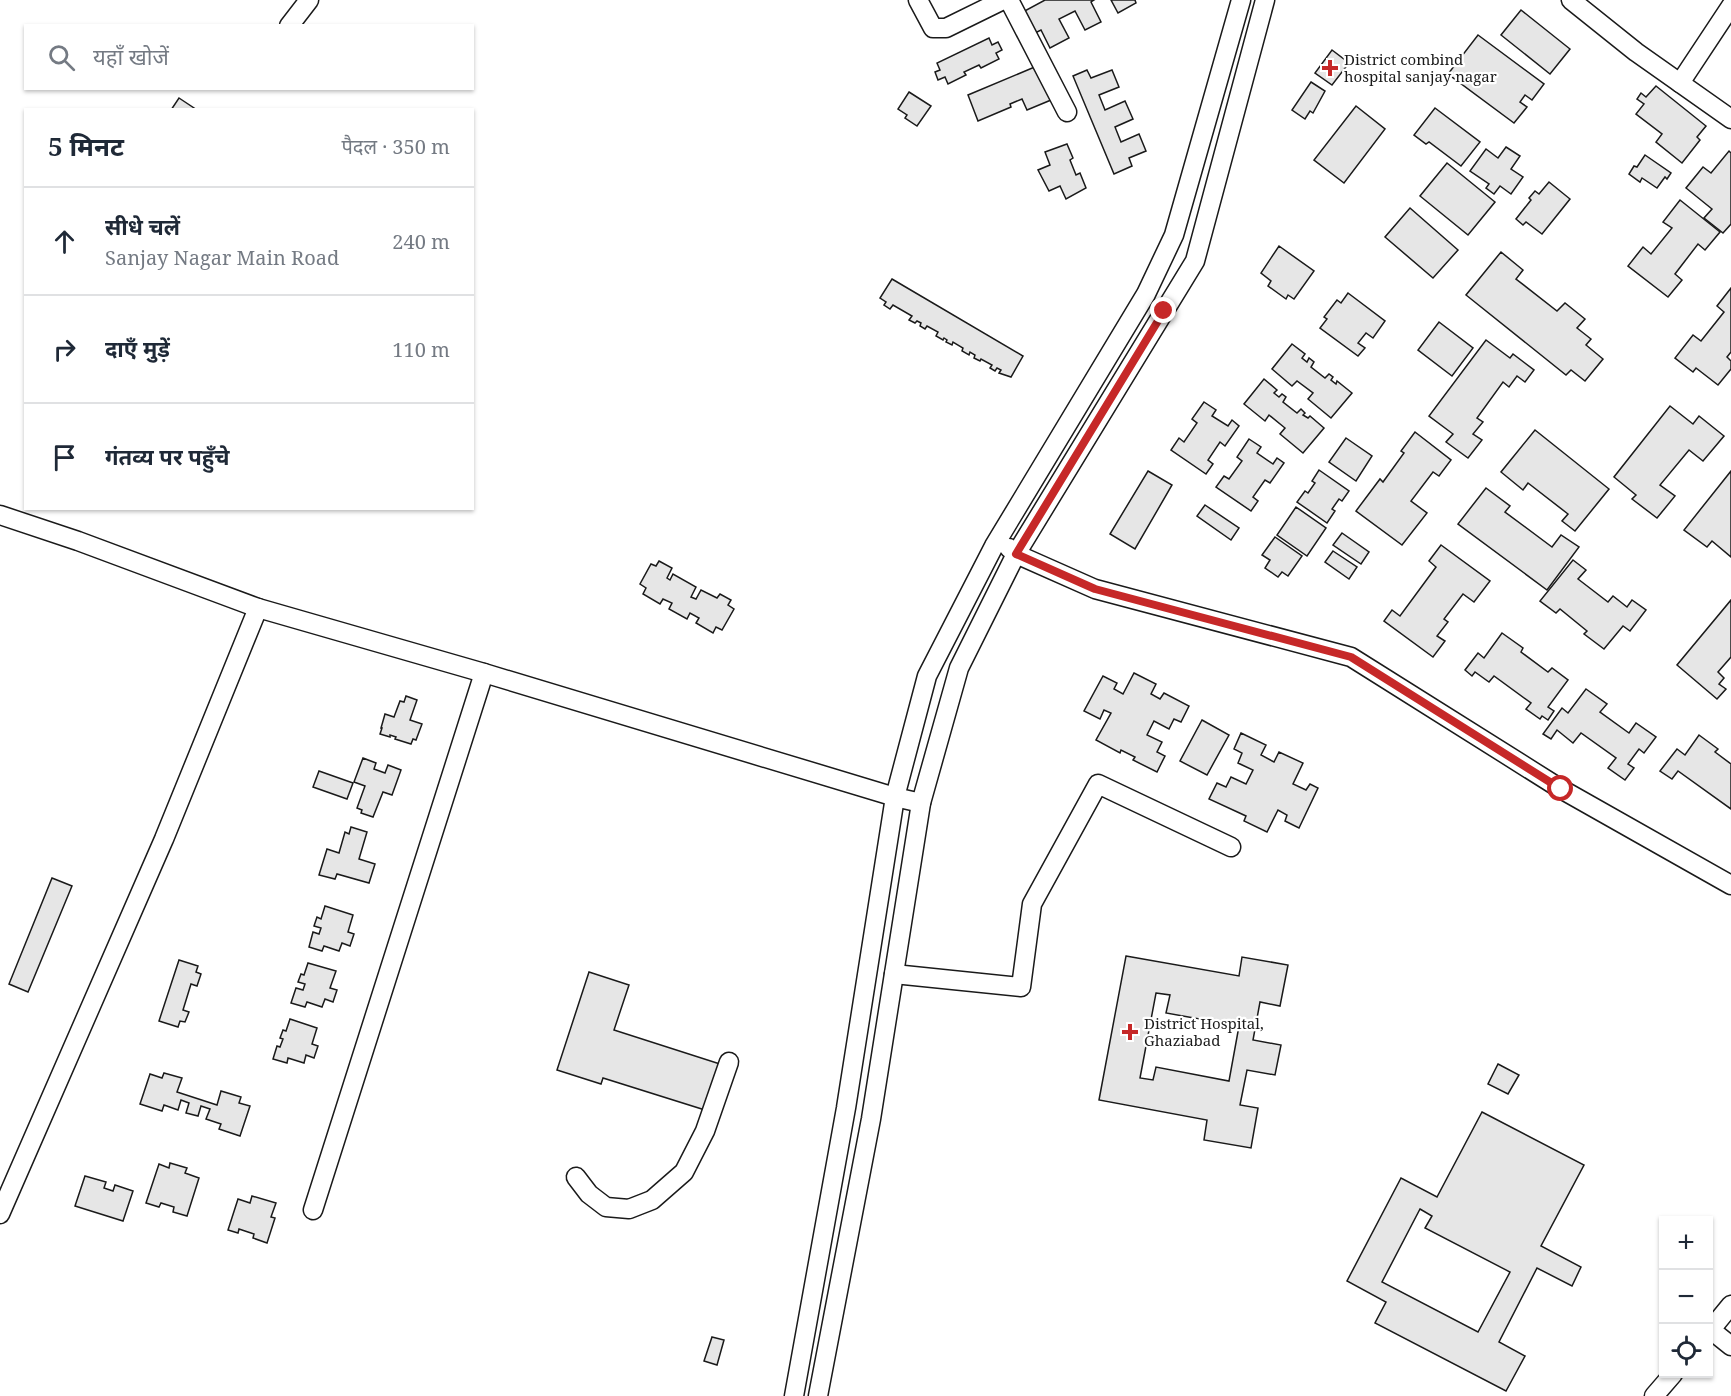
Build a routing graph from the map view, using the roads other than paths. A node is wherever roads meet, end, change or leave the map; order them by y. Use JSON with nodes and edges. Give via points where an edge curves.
{"nodes":[{"id":1,"x":309,"y":0,"type":"edge"},
{"id":2,"x":918,"y":0,"type":"edge"},
{"id":3,"x":1003,"y":0,"type":"edge"},
{"id":4,"x":1009,"y":0,"type":"edge"},
{"id":5,"x":1241,"y":0,"type":"edge"},
{"id":6,"x":1265,"y":0,"type":"edge"},
{"id":7,"x":1571,"y":0,"type":"edge"},
{"id":8,"x":1728,"y":5,"type":"edge"},
{"id":9,"x":291,"y":24,"type":"edge"},
{"id":10,"x":1680,"y":83,"type":"junction"},
{"id":11,"x":1067,"y":112,"type":"dead end"},
{"id":12,"x":1731,"y":119,"type":"edge"},
{"id":13,"x":0,"y":515,"type":"edge"},
{"id":14,"x":998,"y":539,"type":"junction"},
{"id":15,"x":1016,"y":554,"type":"junction"},
{"id":16,"x":258,"y":608,"type":"junction"},
{"id":17,"x":484,"y":673,"type":"junction"},
{"id":18,"x":895,"y":797,"type":"junction"},
{"id":19,"x":921,"y":803,"type":"junction"},
{"id":20,"x":1231,"y":847,"type":"dead end"},
{"id":21,"x":1731,"y":885,"type":"edge"},
{"id":22,"x":894,"y":974,"type":"junction"},
{"id":23,"x":729,"y":1062,"type":"dead end"},
{"id":24,"x":576,"y":1177,"type":"dead end"},
{"id":25,"x":313,"y":1210,"type":"dead end"},
{"id":26,"x":0,"y":1214,"type":"edge"},
{"id":27,"x":1731,"y":1305,"type":"edge"},
{"id":28,"x":1713,"y":1328,"type":"edge"},
{"id":29,"x":1713,"y":1334,"type":"edge"},
{"id":30,"x":1731,"y":1346,"type":"edge"},
{"id":31,"x":1670,"y":1378,"type":"edge"},
{"id":32,"x":794,"y":1396,"type":"edge"},
{"id":33,"x":818,"y":1396,"type":"edge"},
{"id":34,"x":1654,"y":1396,"type":"edge"}],
"edges":[{"from":1,"to":9,"type":"street"},
{"from":2,"to":3,"type":"street","via":[[933,28],[946,28]]},
{"from":4,"to":11,"type":"street"},
{"from":5,"to":14,"type":"street","via":[[1174,235],[1146,294]]},
{"from":6,"to":15,"type":"street","via":[[1195,261]]},
{"from":7,"to":10,"type":"street"},
{"from":8,"to":10,"type":"street"},
{"from":10,"to":12,"type":"street"},
{"from":13,"to":16,"type":"street"},
{"from":14,"to":15,"type":"street"},
{"from":14,"to":18,"type":"street","via":[[927,676]]},
{"from":15,"to":19,"type":"street","via":[[959,668]]},
{"from":15,"to":21,"type":"street","via":[[1095,589],[1351,657],[1561,789]]},
{"from":16,"to":17,"type":"street"},
{"from":16,"to":26,"type":"street","via":[[164,839]]},
{"from":17,"to":18,"type":"street"},
{"from":17,"to":25,"type":"street"},
{"from":18,"to":19,"type":"street"},
{"from":18,"to":32,"type":"street","via":[[846,1108]]},
{"from":19,"to":22,"type":"street"},
{"from":20,"to":22,"type":"street","via":[[1098,784],[1032,904],[1021,987]]},
{"from":22,"to":33,"type":"street","via":[[871,1119]]},
{"from":23,"to":24,"type":"street","via":[[705,1131],[684,1172],[652,1200],[629,1209],[606,1207]]},
{"from":27,"to":28,"type":"street"},
{"from":29,"to":30,"type":"street"},
{"from":31,"to":34,"type":"street"}]}
